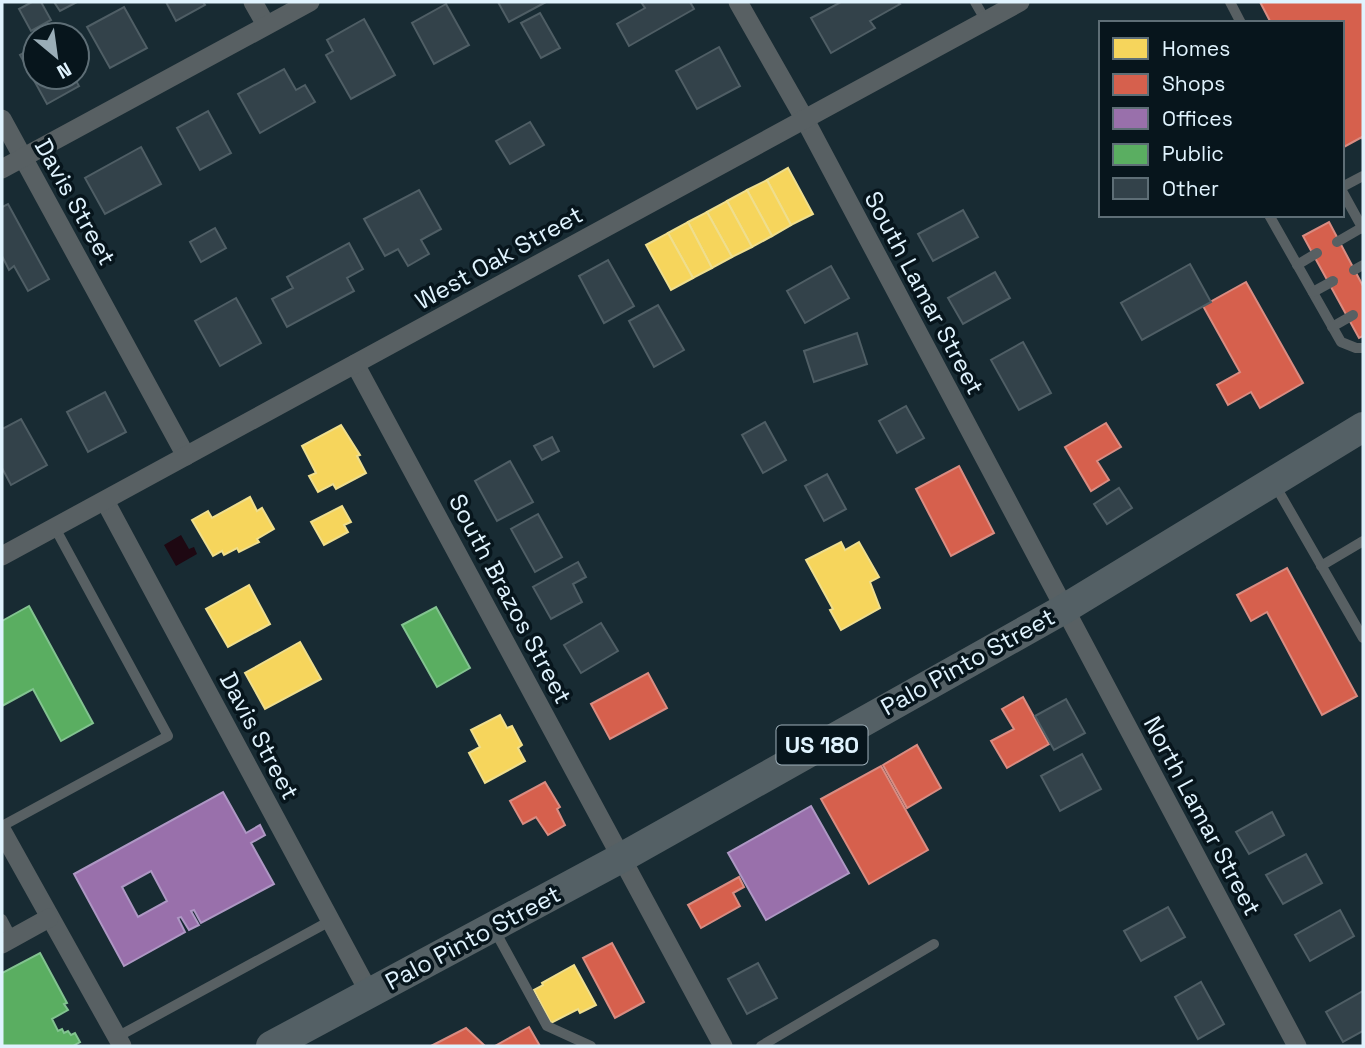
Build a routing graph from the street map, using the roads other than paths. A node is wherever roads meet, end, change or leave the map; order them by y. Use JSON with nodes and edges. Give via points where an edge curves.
{"nodes":[{"id":1,"x":253,"y":2,"type":"edge"},
{"id":2,"x":310,"y":2,"type":"edge"},
{"id":3,"x":738,"y":2,"type":"edge"},
{"id":4,"x":975,"y":2,"type":"edge"},
{"id":5,"x":1020,"y":2,"type":"edge"},
{"id":6,"x":1230,"y":2,"type":"edge"},
{"id":7,"x":986,"y":21,"type":"junction"},
{"id":8,"x":1240,"y":21,"type":"edge"},
{"id":9,"x":266,"y":26,"type":"junction"},
{"id":10,"x":804,"y":118,"type":"junction"},
{"id":11,"x":2,"y":119,"type":"edge"},
{"id":12,"x":23,"y":158,"type":"junction"},
{"id":13,"x":2,"y":169,"type":"edge"},
{"id":14,"x":1363,"y":176,"type":"edge"},
{"id":15,"x":1344,"y":188,"type":"edge"},
{"id":16,"x":1344,"y":193,"type":"edge"},
{"id":17,"x":1270,"y":217,"type":"edge"},
{"id":18,"x":1363,"y":228,"type":"edge"},
{"id":19,"x":1337,"y":242,"type":"dead end"},
{"id":20,"x":1317,"y":253,"type":"dead end"},
{"id":21,"x":1297,"y":265,"type":"junction"},
{"id":22,"x":1333,"y":281,"type":"dead end"},
{"id":23,"x":1313,"y":292,"type":"junction"},
{"id":24,"x":1353,"y":315,"type":"dead end"},
{"id":25,"x":1332,"y":327,"type":"junction"},
{"id":26,"x":1363,"y":348,"type":"edge"},
{"id":27,"x":355,"y":365,"type":"junction"},
{"id":28,"x":1363,"y":427,"type":"edge"},
{"id":29,"x":186,"y":456,"type":"junction"},
{"id":30,"x":1273,"y":481,"type":"junction"},
{"id":31,"x":105,"y":501,"type":"junction"},
{"id":32,"x":55,"y":528,"type":"junction"},
{"id":33,"x":1363,"y":541,"type":"edge"},
{"id":34,"x":2,"y":556,"type":"edge"},
{"id":35,"x":1321,"y":566,"type":"junction"},
{"id":36,"x":1064,"y":609,"type":"junction"},
{"id":37,"x":1363,"y":639,"type":"edge"},
{"id":38,"x":2,"y":829,"type":"edge"},
{"id":39,"x":621,"y":858,"type":"junction"},
{"id":40,"x":49,"y":918,"type":"junction"},
{"id":41,"x":2,"y":919,"type":"edge"},
{"id":42,"x":330,"y":921,"type":"junction"},
{"id":43,"x":493,"y":928,"type":"junction"},
{"id":44,"x":7,"y":941,"type":"edge"},
{"id":45,"x":934,"y":944,"type":"dead end"},
{"id":46,"x":370,"y":994,"type":"junction"},
{"id":47,"x":120,"y":1042,"type":"edge"},
{"id":48,"x":271,"y":1046,"type":"edge"},
{"id":49,"x":591,"y":1046,"type":"edge"},
{"id":50,"x":723,"y":1046,"type":"edge"},
{"id":51,"x":761,"y":1046,"type":"edge"},
{"id":52,"x":1297,"y":1046,"type":"edge"}],
"edges":[{"from":1,"to":9,"type":"street"},
{"from":2,"to":9,"type":"street"},
{"from":3,"to":10,"type":"street","name":"South Lamar Street"},
{"from":4,"to":7,"type":"lane"},
{"from":5,"to":7,"type":"street","name":"West Oak Street"},
{"from":6,"to":8,"type":"lane"},
{"from":7,"to":10,"type":"street","name":"West Oak Street"},
{"from":9,"to":12,"type":"street"},
{"from":10,"to":27,"type":"street","name":"West Oak Street"},
{"from":10,"to":36,"type":"street","name":"South Lamar Street"},
{"from":11,"to":12,"type":"street","name":"Davis Street"},
{"from":12,"to":13,"type":"street"},
{"from":12,"to":29,"type":"street","name":"Davis Street"},
{"from":14,"to":15,"type":"lane"},
{"from":16,"to":18,"type":"lane"},
{"from":17,"to":21,"type":"lane"},
{"from":18,"to":19,"type":"lane"},
{"from":20,"to":21,"type":"lane"},
{"from":21,"to":23,"type":"lane"},
{"from":22,"to":23,"type":"lane"},
{"from":23,"to":25,"type":"lane"},
{"from":24,"to":25,"type":"lane"},
{"from":25,"to":26,"type":"lane","via":[[1341,342]]},
{"from":27,"to":29,"type":"street","name":"West Oak Street"},
{"from":27,"to":39,"type":"street","name":"South Brazos Street"},
{"from":28,"to":30,"type":"main road","name":"Palo Pinto Street","number":"US 180"},
{"from":29,"to":31,"type":"street","name":"West Oak Street"},
{"from":30,"to":35,"type":"lane"},
{"from":30,"to":36,"type":"main road","name":"Palo Pinto Street","number":"US 180"},
{"from":31,"to":32,"type":"street","name":"West Oak Street"},
{"from":31,"to":42,"type":"street","name":"Davis Street"},
{"from":32,"to":34,"type":"street","name":"West Oak Street"},
{"from":32,"to":38,"type":"lane","via":[[168,736]]},
{"from":33,"to":35,"type":"lane"},
{"from":35,"to":37,"type":"lane"},
{"from":36,"to":39,"type":"main road","name":"Palo Pinto Street","number":"US 180"},
{"from":36,"to":52,"type":"street","name":"North Lamar Street"},
{"from":38,"to":40,"type":"street"},
{"from":39,"to":43,"type":"main road","name":"Palo Pinto Street","number":"US 180"},
{"from":39,"to":50,"type":"street","name":"South Brazos Street"},
{"from":40,"to":44,"type":"street"},
{"from":40,"to":47,"type":"street"},
{"from":41,"to":44,"type":"lane"},
{"from":42,"to":46,"type":"street","name":"Davis Street"},
{"from":42,"to":47,"type":"lane"},
{"from":43,"to":46,"type":"main road","name":"Palo Pinto Street","number":"US 180"},
{"from":43,"to":49,"type":"lane","via":[[547,1026]]},
{"from":45,"to":51,"type":"lane"},
{"from":46,"to":48,"type":"main road","name":"Palo Pinto Street","number":"US 180"}]}
